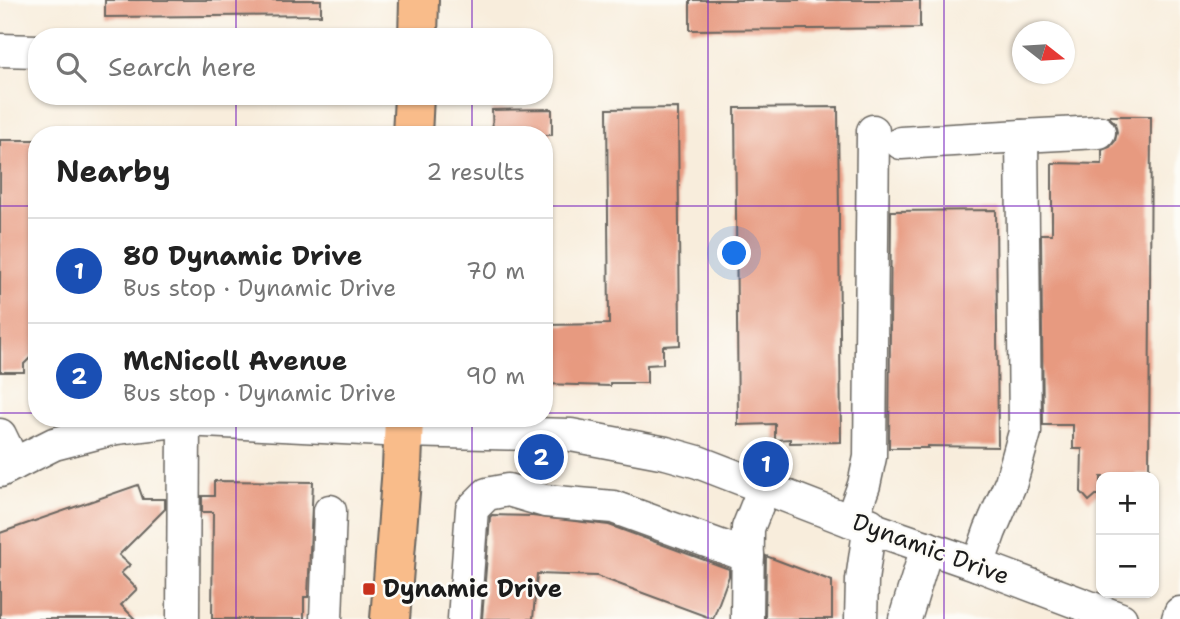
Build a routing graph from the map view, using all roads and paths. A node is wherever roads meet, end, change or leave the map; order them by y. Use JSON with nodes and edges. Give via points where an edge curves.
{"nodes":[{"id":1,"x":419,"y":0,"type":"edge"},
{"id":2,"x":418,"y":28,"type":"edge"},
{"id":3,"x":0,"y":50,"type":"edge"},
{"id":4,"x":28,"y":51,"type":"edge"},
{"id":5,"x":413,"y":105,"type":"edge"},
{"id":6,"x":412,"y":126,"type":"edge"},
{"id":7,"x":1099,"y":132,"type":"dead end"},
{"id":8,"x":1022,"y":135,"type":"junction"},
{"id":9,"x":124,"y":427,"type":"edge"},
{"id":10,"x":184,"y":427,"type":"edge"},
{"id":11,"x":403,"y":427,"type":"edge"},
{"id":12,"x":437,"y":427,"type":"edge"},
{"id":13,"x":0,"y":435,"type":"edge"},
{"id":14,"x":7,"y":467,"type":"edge"},
{"id":15,"x":764,"y":488,"type":"junction"},
{"id":16,"x":330,"y":511,"type":"dead end"},
{"id":17,"x":863,"y":524,"type":"junction"},
{"id":18,"x":927,"y":547,"type":"junction"},
{"id":19,"x":748,"y":556,"type":"junction"},
{"id":20,"x":978,"y":565,"type":"junction"},
{"id":21,"x":1180,"y":613,"type":"edge"},
{"id":22,"x":183,"y":619,"type":"edge"},
{"id":23,"x":326,"y":619,"type":"edge"},
{"id":24,"x":390,"y":619,"type":"edge"},
{"id":25,"x":464,"y":619,"type":"edge"},
{"id":26,"x":747,"y":619,"type":"edge"},
{"id":27,"x":861,"y":619,"type":"edge"},
{"id":28,"x":905,"y":619,"type":"edge"},
{"id":29,"x":1119,"y":619,"type":"edge"},
{"id":30,"x":1178,"y":619,"type":"edge"}],
"edges":[{"from":1,"to":2,"type":"main road"},
{"from":3,"to":4,"type":"street"},
{"from":5,"to":6,"type":"main road"},
{"from":7,"to":8,"type":"street"},
{"from":8,"to":17,"type":"street","via":[[887,137]]},
{"from":8,"to":20,"type":"street","via":[[1025,432]]},
{"from":9,"to":14,"type":"street","name":"Dynamic Drive","via":[[54,444]]},
{"from":10,"to":22,"type":"street"},
{"from":11,"to":24,"type":"main road"},
{"from":12,"to":15,"type":"street","name":"Dynamic Drive","via":[[571,435],[666,453]]},
{"from":13,"to":14,"type":"street"},
{"from":15,"to":17,"type":"street","name":"Dynamic Drive"},
{"from":15,"to":19,"type":"street","via":[[748,528]]},
{"from":16,"to":23,"type":"street"},
{"from":17,"to":18,"type":"street","name":"Dynamic Drive"},
{"from":17,"to":27,"type":"street"},
{"from":18,"to":20,"type":"street","name":"Dynamic Drive"},
{"from":18,"to":28,"type":"street"},
{"from":19,"to":25,"type":"street","via":[[613,507],[545,501],[508,490],[488,494],[472,509]]},
{"from":19,"to":26,"type":"street"},
{"from":20,"to":29,"type":"street","name":"Dynamic Drive"},
{"from":21,"to":30,"type":"street"}]}
